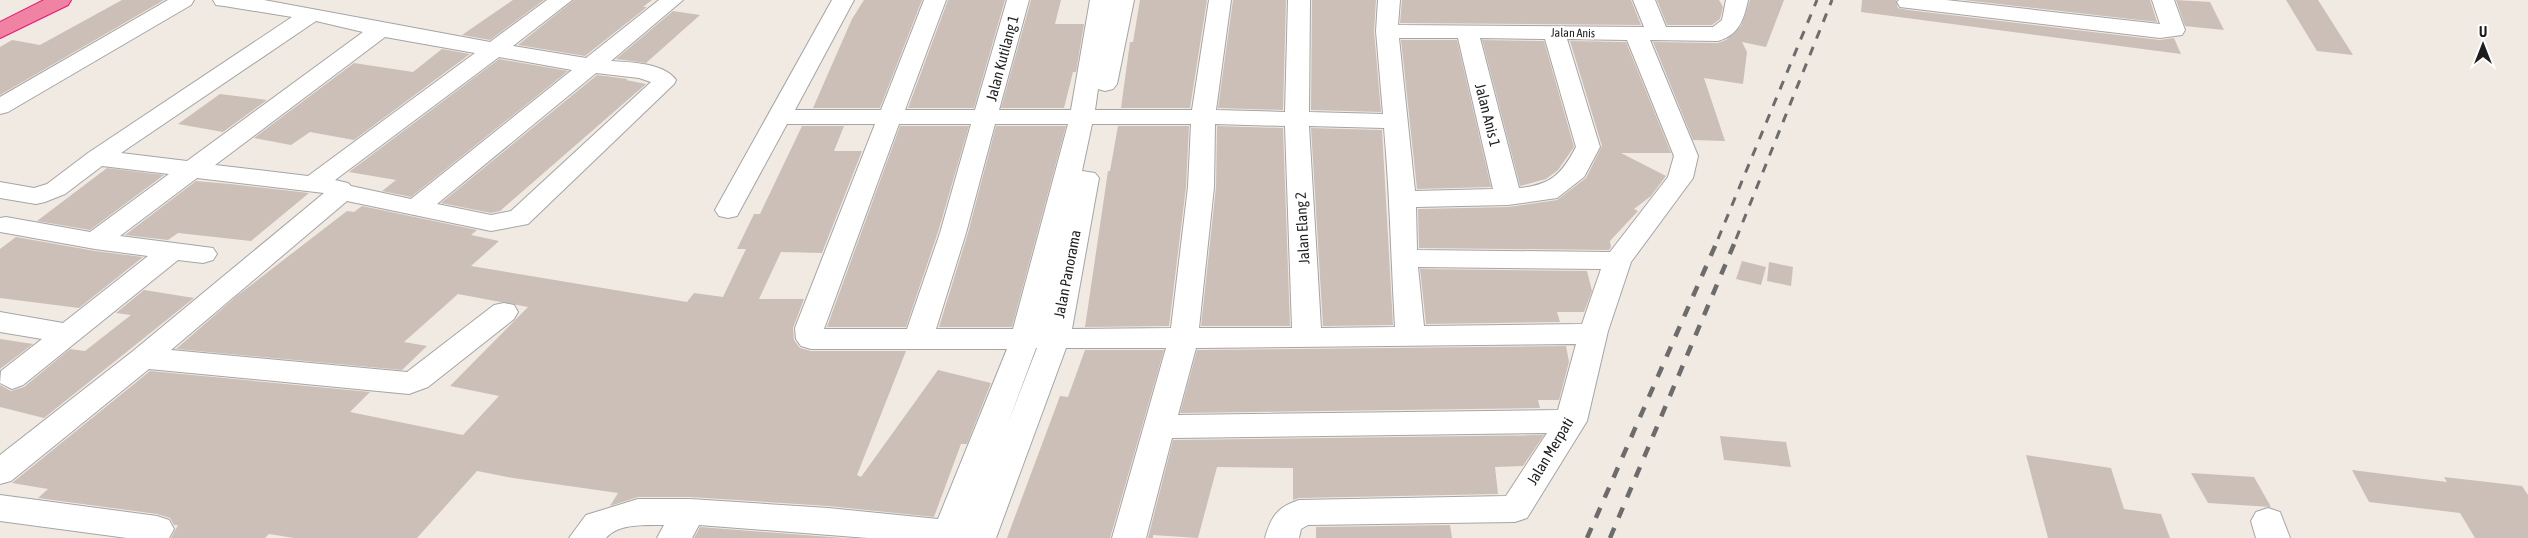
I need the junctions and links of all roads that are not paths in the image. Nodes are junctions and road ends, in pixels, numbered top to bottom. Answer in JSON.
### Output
{"nodes":[{"id":1,"x":60,"y":0,"type":"edge"},
{"id":2,"x":183,"y":0,"type":"edge"},
{"id":3,"x":224,"y":0,"type":"edge"},
{"id":4,"x":561,"y":0,"type":"edge"},
{"id":5,"x":672,"y":0,"type":"edge"},
{"id":6,"x":843,"y":0,"type":"edge"},
{"id":7,"x":936,"y":0,"type":"edge"},
{"id":8,"x":1018,"y":0,"type":"edge"},
{"id":9,"x":1101,"y":0,"type":"edge"},
{"id":10,"x":1123,"y":0,"type":"edge"},
{"id":11,"x":1220,"y":0,"type":"edge"},
{"id":12,"x":1299,"y":0,"type":"edge"},
{"id":13,"x":1389,"y":0,"type":"edge"},
{"id":14,"x":1644,"y":0,"type":"edge"},
{"id":15,"x":1737,"y":0,"type":"edge"},
{"id":16,"x":2163,"y":0,"type":"edge"},
{"id":17,"x":1908,"y":2,"type":"dead end"},
{"id":18,"x":312,"y":14,"type":"junction"},
{"id":19,"x":382,"y":30,"type":"junction"},
{"id":20,"x":0,"y":31,"type":"edge"},
{"id":21,"x":1387,"y":31,"type":"junction"},
{"id":22,"x":1468,"y":33,"type":"junction"},
{"id":23,"x":1554,"y":33,"type":"junction"},
{"id":24,"x":1646,"y":34,"type":"junction"},
{"id":25,"x":493,"y":50,"type":"junction"},
{"id":26,"x":591,"y":66,"type":"junction"},
{"id":27,"x":0,"y":107,"type":"edge"},
{"id":28,"x":986,"y":116,"type":"junction"},
{"id":29,"x":778,"y":117,"type":"junction"},
{"id":30,"x":890,"y":117,"type":"junction"},
{"id":31,"x":1090,"y":117,"type":"junction"},
{"id":32,"x":1204,"y":117,"type":"junction"},
{"id":33,"x":1297,"y":118,"type":"junction"},
{"id":34,"x":1394,"y":121,"type":"junction"},
{"id":35,"x":97,"y":158,"type":"junction"},
{"id":36,"x":191,"y":168,"type":"junction"},
{"id":37,"x":314,"y":184,"type":"junction"},
{"id":38,"x":0,"y":190,"type":"edge"},
{"id":39,"x":342,"y":192,"type":"junction"},
{"id":40,"x":36,"y":196,"type":"junction"},
{"id":41,"x":1508,"y":197,"type":"junction"},
{"id":42,"x":1403,"y":199,"type":"junction"},
{"id":43,"x":418,"y":207,"type":"junction"},
{"id":44,"x":728,"y":210,"type":"dead end"},
{"id":45,"x":3,"y":227,"type":"edge"},
{"id":46,"x":95,"y":241,"type":"junction"},
{"id":47,"x":170,"y":252,"type":"junction"},
{"id":48,"x":203,"y":254,"type":"dead end"},
{"id":49,"x":1404,"y":258,"type":"junction"},
{"id":50,"x":1618,"y":261,"type":"junction"},
{"id":51,"x":504,"y":312,"type":"dead end"},
{"id":52,"x":0,"y":322,"type":"edge"},
{"id":53,"x":1594,"y":331,"type":"junction"},
{"id":54,"x":66,"y":333,"type":"junction"},
{"id":55,"x":1410,"y":336,"type":"junction"},
{"id":56,"x":1184,"y":337,"type":"junction"},
{"id":57,"x":1307,"y":338,"type":"junction"},
{"id":58,"x":918,"y":339,"type":"junction"},
{"id":59,"x":1025,"y":339,"type":"junction"},
{"id":60,"x":1054,"y":340,"type":"junction"},
{"id":61,"x":143,"y":358,"type":"junction"},
{"id":62,"x":12,"y":378,"type":"dead end"},
{"id":63,"x":1571,"y":421,"type":"junction"},
{"id":64,"x":1159,"y":427,"type":"junction"},
{"id":65,"x":0,"y":472,"type":"edge"},
{"id":66,"x":0,"y":508,"type":"edge"},
{"id":67,"x":682,"y":525,"type":"edge"},
{"id":68,"x":157,"y":528,"type":"dead end"},
{"id":69,"x":824,"y":529,"type":"edge"},
{"id":70,"x":958,"y":536,"type":"edge"},
{"id":71,"x":586,"y":538,"type":"edge"},
{"id":72,"x":1129,"y":538,"type":"edge"},
{"id":73,"x":1282,"y":538,"type":"edge"}],
"edges":[{"from":1,"to":20,"type":"highway"},
{"from":2,"to":27,"type":"street"},
{"from":3,"to":18,"type":"street"},
{"from":4,"to":25,"type":"street"},
{"from":5,"to":26,"type":"street"},
{"from":6,"to":29,"type":"street"},
{"from":7,"to":30,"type":"street"},
{"from":8,"to":28,"type":"street","name":"Jalan Kutilang 1"},
{"from":9,"to":31,"type":"street"},
{"from":10,"to":31,"type":"street","name":"Jalan Panorama"},
{"from":11,"to":32,"type":"street"},
{"from":12,"to":33,"type":"street","name":"Jalan Elang 2"},
{"from":13,"to":21,"type":"street"},
{"from":14,"to":24,"type":"street","name":"Jalan Merpati"},
{"from":15,"to":24,"type":"street","name":"Jalan Anis"},
{"from":16,"to":17,"type":"street"},
{"from":18,"to":19,"type":"street"},
{"from":18,"to":35,"type":"street"},
{"from":19,"to":25,"type":"street"},
{"from":19,"to":36,"type":"street"},
{"from":21,"to":22,"type":"street","name":"Jalan Anis"},
{"from":21,"to":34,"type":"street"},
{"from":22,"to":23,"type":"street","name":"Jalan Anis"},
{"from":22,"to":41,"type":"street","name":"Jalan Anis 1"},
{"from":23,"to":24,"type":"street","name":"Jalan Anis"},
{"from":23,"to":41,"type":"street"},
{"from":24,"to":50,"type":"street","name":"Jalan Merpati"},
{"from":25,"to":26,"type":"street"},
{"from":25,"to":37,"type":"street"},
{"from":26,"to":43,"type":"street"},
{"from":26,"to":43,"type":"street"},
{"from":28,"to":30,"type":"street"},
{"from":28,"to":31,"type":"street"},
{"from":28,"to":58,"type":"street","name":"Jalan Kutilang 1"},
{"from":29,"to":30,"type":"street"},
{"from":29,"to":44,"type":"street"},
{"from":30,"to":58,"type":"street"},
{"from":31,"to":32,"type":"street"},
{"from":31,"to":59,"type":"street"},
{"from":31,"to":60,"type":"street","name":"Jalan Panorama"},
{"from":32,"to":33,"type":"street"},
{"from":32,"to":56,"type":"street"},
{"from":33,"to":34,"type":"street"},
{"from":33,"to":57,"type":"street","name":"Jalan Elang 2"},
{"from":34,"to":42,"type":"street"},
{"from":35,"to":36,"type":"street"},
{"from":35,"to":40,"type":"street"},
{"from":36,"to":37,"type":"street"},
{"from":36,"to":46,"type":"street"},
{"from":37,"to":39,"type":"street"},
{"from":38,"to":40,"type":"street"},
{"from":39,"to":43,"type":"street"},
{"from":39,"to":61,"type":"street"},
{"from":40,"to":45,"type":"street"},
{"from":41,"to":42,"type":"street"},
{"from":42,"to":49,"type":"street"},
{"from":45,"to":46,"type":"street"},
{"from":46,"to":47,"type":"street"},
{"from":47,"to":48,"type":"street"},
{"from":47,"to":54,"type":"street"},
{"from":49,"to":50,"type":"street"},
{"from":49,"to":55,"type":"street"},
{"from":50,"to":53,"type":"street","name":"Jalan Merpati"},
{"from":51,"to":61,"type":"street"},
{"from":52,"to":54,"type":"street"},
{"from":53,"to":55,"type":"street"},
{"from":53,"to":63,"type":"street","name":"Jalan Merpati"},
{"from":54,"to":62,"type":"street"},
{"from":55,"to":57,"type":"street"},
{"from":56,"to":57,"type":"street"},
{"from":56,"to":60,"type":"street"},
{"from":56,"to":64,"type":"street"},
{"from":58,"to":59,"type":"street"},
{"from":59,"to":60,"type":"street"},
{"from":59,"to":70,"type":"street"},
{"from":60,"to":70,"type":"street","name":"Jalan Panorama"},
{"from":61,"to":65,"type":"street"},
{"from":63,"to":64,"type":"street"},
{"from":63,"to":73,"type":"street","name":"Jalan Merpati"},
{"from":64,"to":72,"type":"street"},
{"from":66,"to":68,"type":"street"},
{"from":67,"to":69,"type":"street"},
{"from":67,"to":71,"type":"street"},
{"from":69,"to":70,"type":"street"}]}
